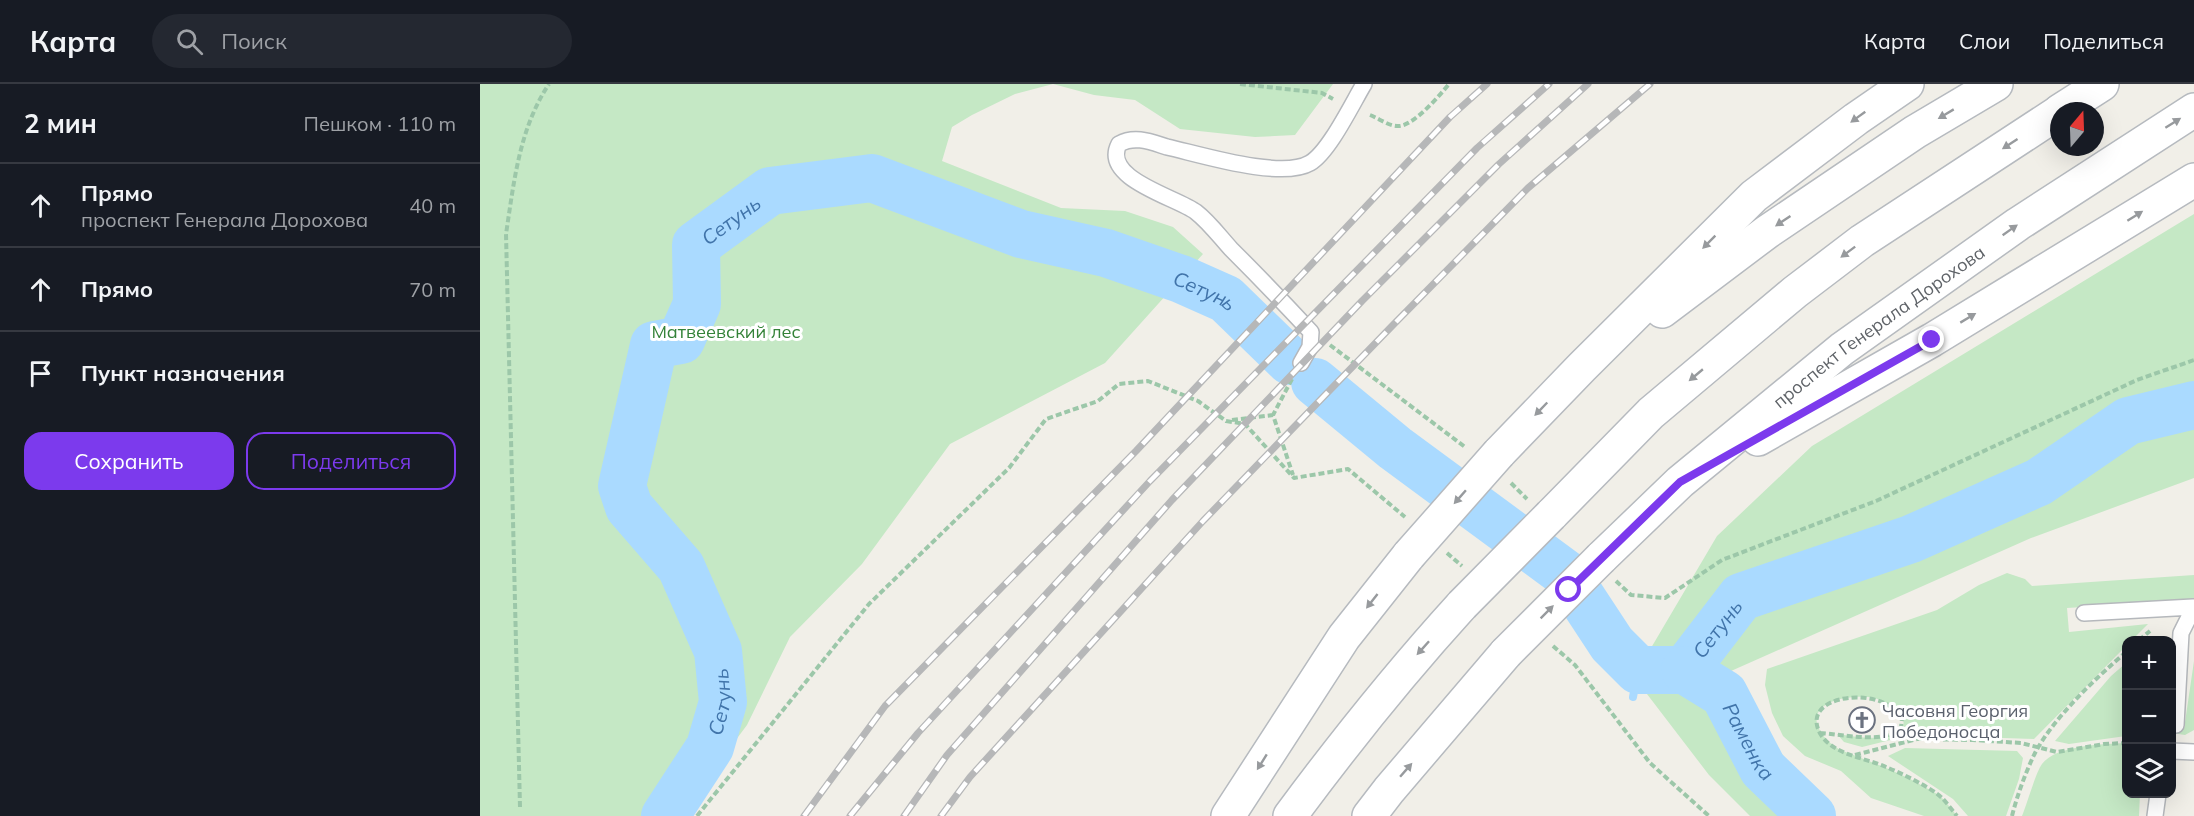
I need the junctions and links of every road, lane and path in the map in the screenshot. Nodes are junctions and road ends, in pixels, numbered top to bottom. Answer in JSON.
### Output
{"nodes":[{"id":1,"x":549,"y":84,"type":"edge"},
{"id":2,"x":1364,"y":84,"type":"edge"},
{"id":3,"x":1906,"y":84,"type":"edge"},
{"id":4,"x":1996,"y":84,"type":"edge"},
{"id":5,"x":2102,"y":84,"type":"edge"},
{"id":6,"x":2074,"y":102,"type":"edge"},
{"id":7,"x":2194,"y":110,"type":"edge"},
{"id":8,"x":2050,"y":118,"type":"edge"},
{"id":9,"x":2194,"y":180,"type":"edge"},
{"id":10,"x":1311,"y":339,"type":"junction"},
{"id":11,"x":2194,"y":360,"type":"edge"},
{"id":12,"x":1301,"y":363,"type":"joint"},
{"id":13,"x":1582,"y":367,"type":"junction"},
{"id":14,"x":1098,"y":401,"type":"dead end"},
{"id":15,"x":1273,"y":416,"type":"junction"},
{"id":16,"x":1226,"y":421,"type":"dead end"},
{"id":17,"x":1466,"y":448,"type":"dead end"},
{"id":18,"x":1294,"y":478,"type":"dead end"},
{"id":19,"x":1680,"y":482,"type":"junction"},
{"id":20,"x":1511,"y":483,"type":"dead end"},
{"id":21,"x":1543,"y":510,"type":"junction"},
{"id":22,"x":1665,"y":598,"type":"dead end"},
{"id":23,"x":2193,"y":607,"type":"edge"},
{"id":24,"x":2084,"y":614,"type":"dead end"},
{"id":25,"x":2122,"y":656,"type":"edge"},
{"id":26,"x":2176,"y":725,"type":"dead end"},
{"id":27,"x":1820,"y":733,"type":"junction"},
{"id":28,"x":2122,"y":743,"type":"edge"},
{"id":29,"x":2040,"y":747,"type":"junction"},
{"id":30,"x":2176,"y":752,"type":"edge"},
{"id":31,"x":2194,"y":752,"type":"edge"},
{"id":32,"x":1854,"y":755,"type":"junction"},
{"id":33,"x":2157,"y":798,"type":"edge"},
{"id":34,"x":520,"y":807,"type":"dead end"},
{"id":35,"x":697,"y":816,"type":"edge"},
{"id":36,"x":1228,"y":816,"type":"edge"},
{"id":37,"x":1290,"y":816,"type":"edge"},
{"id":38,"x":1369,"y":816,"type":"edge"},
{"id":39,"x":1957,"y":816,"type":"edge"},
{"id":40,"x":2012,"y":816,"type":"edge"},
{"id":41,"x":2155,"y":816,"type":"edge"}],
"edges":[{"from":1,"to":34,"type":"path"},
{"from":2,"to":10,"type":"lane"},
{"from":3,"to":13,"type":"main road","one_way":true},
{"from":4,"to":13,"type":"main road","one_way":true},
{"from":5,"to":6,"type":"main road"},
{"from":19,"to":7,"type":"main road","name":"проспект Генерала Дорохова","one_way":true},
{"from":8,"to":21,"type":"main road","one_way":true},
{"from":19,"to":9,"type":"main road","one_way":true},
{"from":10,"to":12,"type":"lane"},
{"from":10,"to":17,"type":"path"},
{"from":11,"to":22,"type":"path"},
{"from":12,"to":15,"type":"path"},
{"from":13,"to":36,"type":"main road","one_way":true,"bridge":true},
{"from":14,"to":35,"type":"path"},
{"from":15,"to":16,"type":"path"},
{"from":15,"to":18,"type":"path"},
{"from":38,"to":19,"type":"main road","name":"проспект Генерала Дорохова","one_way":true,"bridge":true},
{"from":20,"to":21,"type":"path"},
{"from":21,"to":37,"type":"main road","one_way":true,"bridge":true},
{"from":23,"to":24,"type":"lane"},
{"from":23,"to":26,"type":"lane"},
{"from":25,"to":29,"type":"path"},
{"from":27,"to":27,"type":"path"},
{"from":27,"to":32,"type":"path"},
{"from":28,"to":29,"type":"path"},
{"from":29,"to":32,"type":"path"},
{"from":29,"to":40,"type":"path"},
{"from":30,"to":31,"type":"lane"},
{"from":32,"to":39,"type":"path"},
{"from":33,"to":41,"type":"lane"}]}
